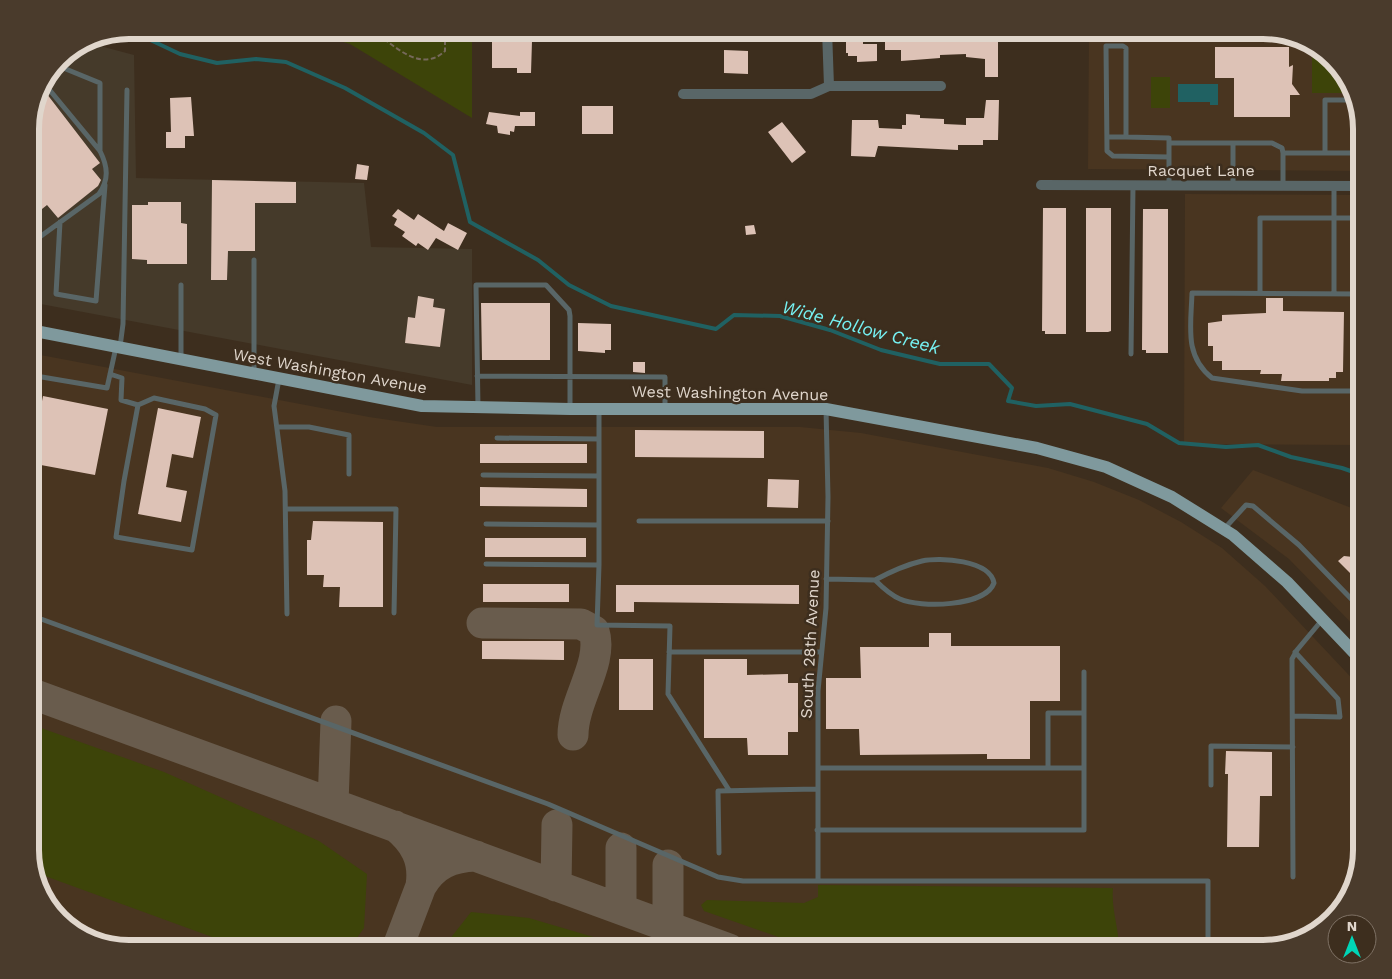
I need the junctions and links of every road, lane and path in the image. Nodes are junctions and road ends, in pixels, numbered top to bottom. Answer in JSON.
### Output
{"nodes":[{"id":1,"x":385,"y":39,"type":"edge"},
{"id":2,"x":446,"y":39,"type":"edge"},
{"id":3,"x":827,"y":39,"type":"edge"},
{"id":4,"x":62,"y":68,"type":"edge"},
{"id":5,"x":829,"y":86,"type":"junction"},
{"id":6,"x":941,"y":86,"type":"dead end"},
{"id":7,"x":48,"y":88,"type":"edge"},
{"id":8,"x":127,"y":90,"type":"dead end"},
{"id":9,"x":683,"y":94,"type":"dead end"},
{"id":10,"x":1348,"y":100,"type":"edge"},
{"id":11,"x":1107,"y":137,"type":"junction"},
{"id":12,"x":1126,"y":137,"type":"junction"},
{"id":13,"x":1169,"y":143,"type":"junction"},
{"id":14,"x":1233,"y":143,"type":"junction"},
{"id":15,"x":100,"y":151,"type":"junction"},
{"id":16,"x":1283,"y":153,"type":"junction"},
{"id":17,"x":1325,"y":153,"type":"junction"},
{"id":18,"x":1353,"y":153,"type":"edge"},
{"id":19,"x":1169,"y":157,"type":"junction"},
{"id":20,"x":105,"y":185,"type":"junction"},
{"id":21,"x":1041,"y":185,"type":"dead end"},
{"id":22,"x":1134,"y":185,"type":"junction"},
{"id":23,"x":1169,"y":185,"type":"junction"},
{"id":24,"x":1233,"y":186,"type":"junction"},
{"id":25,"x":1283,"y":186,"type":"junction"},
{"id":26,"x":1334,"y":186,"type":"junction"},
{"id":27,"x":1353,"y":186,"type":"edge"},
{"id":28,"x":1334,"y":218,"type":"junction"},
{"id":29,"x":1353,"y":218,"type":"edge"},
{"id":30,"x":60,"y":222,"type":"junction"},
{"id":31,"x":39,"y":237,"type":"edge"},
{"id":32,"x":254,"y":260,"type":"dead end"},
{"id":33,"x":180,"y":285,"type":"dead end"},
{"id":34,"x":1260,"y":293,"type":"junction"},
{"id":35,"x":1334,"y":294,"type":"junction"},
{"id":36,"x":1353,"y":294,"type":"edge"},
{"id":37,"x":39,"y":331,"type":"edge"},
{"id":38,"x":118,"y":347,"type":"junction"},
{"id":39,"x":1131,"y":354,"type":"dead end"},
{"id":40,"x":181,"y":359,"type":"junction"},
{"id":41,"x":110,"y":374,"type":"junction"},
{"id":42,"x":254,"y":374,"type":"junction"},
{"id":43,"x":477,"y":376,"type":"junction"},
{"id":44,"x":39,"y":377,"type":"edge"},
{"id":45,"x":570,"y":377,"type":"junction"},
{"id":46,"x":279,"y":379,"type":"junction"},
{"id":47,"x":1353,"y":391,"type":"edge"},
{"id":48,"x":138,"y":405,"type":"junction"},
{"id":49,"x":478,"y":407,"type":"junction"},
{"id":50,"x":599,"y":408,"type":"junction"},
{"id":51,"x":665,"y":408,"type":"junction"},
{"id":52,"x":570,"y":409,"type":"junction"},
{"id":53,"x":826,"y":409,"type":"junction"},
{"id":54,"x":277,"y":427,"type":"junction"},
{"id":55,"x":497,"y":438,"type":"dead end"},
{"id":56,"x":599,"y":439,"type":"junction"},
{"id":57,"x":348,"y":474,"type":"dead end"},
{"id":58,"x":483,"y":475,"type":"dead end"},
{"id":59,"x":599,"y":476,"type":"junction"},
{"id":60,"x":286,"y":509,"type":"junction"},
{"id":61,"x":639,"y":521,"type":"dead end"},
{"id":62,"x":828,"y":521,"type":"junction"},
{"id":63,"x":486,"y":524,"type":"dead end"},
{"id":64,"x":599,"y":525,"type":"junction"},
{"id":65,"x":1224,"y":529,"type":"junction"},
{"id":66,"x":486,"y":564,"type":"dead end"},
{"id":67,"x":599,"y":565,"type":"junction"},
{"id":68,"x":826,"y":579,"type":"junction"},
{"id":69,"x":875,"y":580,"type":"junction"},
{"id":70,"x":1353,"y":601,"type":"edge"},
{"id":71,"x":394,"y":613,"type":"dead end"},
{"id":72,"x":287,"y":614,"type":"dead end"},
{"id":73,"x":39,"y":618,"type":"edge"},
{"id":74,"x":1323,"y":619,"type":"junction"},
{"id":75,"x":1353,"y":647,"type":"edge"},
{"id":76,"x":669,"y":652,"type":"junction"},
{"id":77,"x":821,"y":652,"type":"junction"},
{"id":78,"x":1295,"y":652,"type":"junction"},
{"id":79,"x":1084,"y":672,"type":"dead end"},
{"id":80,"x":1084,"y":713,"type":"junction"},
{"id":81,"x":1293,"y":716,"type":"junction"},
{"id":82,"x":1293,"y":747,"type":"junction"},
{"id":83,"x":818,"y":768,"type":"junction"},
{"id":84,"x":1048,"y":768,"type":"junction"},
{"id":85,"x":1084,"y":768,"type":"junction"},
{"id":86,"x":1211,"y":785,"type":"dead end"},
{"id":87,"x":818,"y":789,"type":"junction"},
{"id":88,"x":729,"y":790,"type":"junction"},
{"id":89,"x":817,"y":830,"type":"junction"},
{"id":90,"x":719,"y":853,"type":"dead end"},
{"id":91,"x":1294,"y":878,"type":"dead end"},
{"id":92,"x":818,"y":881,"type":"junction"},
{"id":93,"x":1208,"y":940,"type":"edge"}],
"edges":[{"from":1,"to":2,"type":"path"},
{"from":3,"to":5,"type":"street"},
{"from":4,"to":15,"type":"lane"},
{"from":5,"to":6,"type":"street"},
{"from":5,"to":9,"type":"street"},
{"from":7,"to":15,"type":"lane"},
{"from":8,"to":38,"type":"lane"},
{"from":10,"to":17,"type":"lane"},
{"from":11,"to":12,"type":"lane"},
{"from":11,"to":12,"type":"lane"},
{"from":11,"to":19,"type":"lane"},
{"from":12,"to":13,"type":"lane"},
{"from":13,"to":14,"type":"lane"},
{"from":13,"to":19,"type":"lane"},
{"from":14,"to":16,"type":"lane"},
{"from":14,"to":24,"type":"lane"},
{"from":15,"to":20,"type":"lane"},
{"from":16,"to":17,"type":"lane"},
{"from":16,"to":25,"type":"lane"},
{"from":17,"to":18,"type":"lane"},
{"from":19,"to":23,"type":"lane"},
{"from":20,"to":30,"type":"lane"},
{"from":20,"to":30,"type":"lane"},
{"from":21,"to":22,"type":"street","name":"Racquet Lane"},
{"from":22,"to":23,"type":"street","name":"Racquet Lane"},
{"from":22,"to":39,"type":"lane"},
{"from":23,"to":24,"type":"street","name":"Racquet Lane"},
{"from":24,"to":25,"type":"street","name":"Racquet Lane"},
{"from":25,"to":26,"type":"street","name":"Racquet Lane"},
{"from":26,"to":27,"type":"street","name":"Racquet Lane"},
{"from":26,"to":28,"type":"lane"},
{"from":28,"to":29,"type":"lane"},
{"from":28,"to":34,"type":"lane"},
{"from":28,"to":35,"type":"lane"},
{"from":30,"to":31,"type":"lane"},
{"from":32,"to":42,"type":"lane"},
{"from":33,"to":40,"type":"lane"},
{"from":34,"to":35,"type":"lane"},
{"from":34,"to":47,"type":"lane"},
{"from":35,"to":36,"type":"lane"},
{"from":37,"to":38,"type":"main road","name":"West Washington Avenue"},
{"from":38,"to":40,"type":"main road","name":"West Washington Avenue"},
{"from":38,"to":41,"type":"lane"},
{"from":40,"to":42,"type":"main road","name":"West Washington Avenue"},
{"from":41,"to":44,"type":"lane"},
{"from":41,"to":48,"type":"lane"},
{"from":42,"to":46,"type":"main road","name":"West Washington Avenue"},
{"from":43,"to":45,"type":"lane"},
{"from":43,"to":45,"type":"lane"},
{"from":43,"to":49,"type":"lane"},
{"from":45,"to":51,"type":"lane"},
{"from":45,"to":52,"type":"lane"},
{"from":46,"to":49,"type":"main road","name":"West Washington Avenue"},
{"from":46,"to":54,"type":"lane"},
{"from":48,"to":48,"type":"lane"},
{"from":49,"to":52,"type":"main road","name":"West Washington Avenue"},
{"from":50,"to":51,"type":"main road","name":"West Washington Avenue"},
{"from":50,"to":52,"type":"main road","name":"West Washington Avenue"},
{"from":50,"to":56,"type":"lane"},
{"from":51,"to":53,"type":"main road","name":"West Washington Avenue"},
{"from":53,"to":62,"type":"lane","name":"South 28th Avenue"},
{"from":53,"to":65,"type":"main road","name":"West Washington Avenue"},
{"from":54,"to":57,"type":"lane"},
{"from":54,"to":60,"type":"lane"},
{"from":55,"to":56,"type":"lane"},
{"from":56,"to":59,"type":"lane"},
{"from":58,"to":59,"type":"lane"},
{"from":59,"to":64,"type":"lane"},
{"from":60,"to":71,"type":"lane"},
{"from":60,"to":72,"type":"lane"},
{"from":61,"to":62,"type":"lane"},
{"from":62,"to":68,"type":"lane","name":"South 28th Avenue"},
{"from":63,"to":64,"type":"lane"},
{"from":64,"to":67,"type":"lane"},
{"from":65,"to":70,"type":"lane"},
{"from":65,"to":74,"type":"main road","name":"West Washington Avenue"},
{"from":66,"to":67,"type":"lane"},
{"from":67,"to":76,"type":"lane"},
{"from":68,"to":69,"type":"lane"},
{"from":68,"to":77,"type":"lane","name":"South 28th Avenue"},
{"from":69,"to":69,"type":"lane"},
{"from":73,"to":92,"type":"lane"},
{"from":74,"to":75,"type":"main road","name":"West Washington Avenue"},
{"from":74,"to":78,"type":"lane"},
{"from":76,"to":77,"type":"lane"},
{"from":76,"to":88,"type":"lane"},
{"from":77,"to":83,"type":"lane","name":"South 28th Avenue"},
{"from":78,"to":81,"type":"lane"},
{"from":78,"to":81,"type":"lane"},
{"from":79,"to":80,"type":"lane"},
{"from":80,"to":84,"type":"lane"},
{"from":80,"to":85,"type":"lane"},
{"from":81,"to":82,"type":"lane"},
{"from":82,"to":86,"type":"lane"},
{"from":82,"to":91,"type":"lane"},
{"from":83,"to":84,"type":"lane"},
{"from":83,"to":87,"type":"lane","name":"South 28th Avenue"},
{"from":84,"to":85,"type":"lane"},
{"from":85,"to":89,"type":"lane"},
{"from":87,"to":88,"type":"lane"},
{"from":87,"to":89,"type":"lane","name":"South 28th Avenue"},
{"from":88,"to":90,"type":"lane"},
{"from":89,"to":92,"type":"lane","name":"South 28th Avenue"},
{"from":92,"to":93,"type":"lane"}]}
